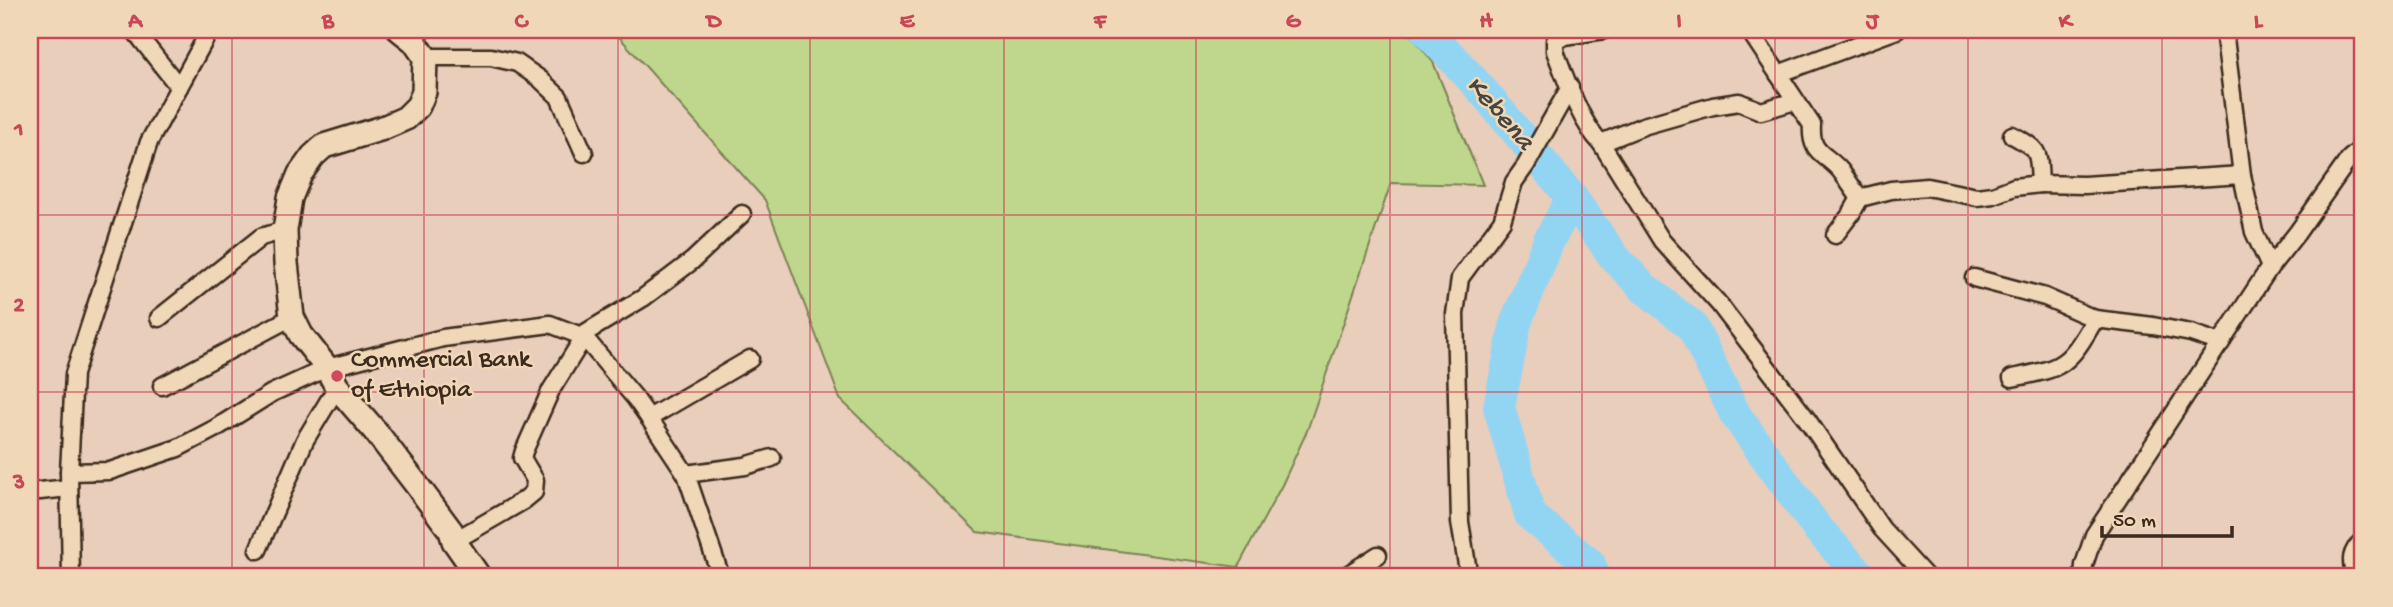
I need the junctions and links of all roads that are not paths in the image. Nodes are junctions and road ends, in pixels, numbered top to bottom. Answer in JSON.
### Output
{"nodes":[{"id":1,"x":134,"y":30,"type":"edge"},
{"id":2,"x":210,"y":30,"type":"edge"},
{"id":3,"x":400,"y":30,"type":"edge"},
{"id":4,"x":1604,"y":30,"type":"edge"},
{"id":5,"x":1749,"y":30,"type":"edge"},
{"id":6,"x":1897,"y":30,"type":"edge"},
{"id":7,"x":2224,"y":30,"type":"edge"},
{"id":8,"x":425,"y":57,"type":"junction"},
{"id":9,"x":1778,"y":74,"type":"junction"},
{"id":10,"x":179,"y":86,"type":"junction"},
{"id":11,"x":1570,"y":87,"type":"junction"},
{"id":12,"x":1795,"y":101,"type":"junction"},
{"id":13,"x":2012,"y":135,"type":"dead end"},
{"id":14,"x":1601,"y":143,"type":"junction"},
{"id":15,"x":2363,"y":147,"type":"edge"},
{"id":16,"x":584,"y":153,"type":"dead end"},
{"id":17,"x":2242,"y":175,"type":"junction"},
{"id":18,"x":2040,"y":184,"type":"junction"},
{"id":19,"x":1860,"y":198,"type":"junction"},
{"id":20,"x":741,"y":214,"type":"dead end"},
{"id":21,"x":285,"y":230,"type":"junction"},
{"id":22,"x":1835,"y":235,"type":"dead end"},
{"id":23,"x":2270,"y":267,"type":"junction"},
{"id":24,"x":1975,"y":278,"type":"dead end"},
{"id":25,"x":292,"y":317,"type":"junction"},
{"id":26,"x":159,"y":318,"type":"dead end"},
{"id":27,"x":2095,"y":319,"type":"junction"},
{"id":28,"x":582,"y":337,"type":"junction"},
{"id":29,"x":2221,"y":343,"type":"junction"},
{"id":30,"x":750,"y":359,"type":"dead end"},
{"id":31,"x":332,"y":377,"type":"junction"},
{"id":32,"x":2012,"y":379,"type":"dead end"},
{"id":33,"x":162,"y":386,"type":"dead end"},
{"id":34,"x":649,"y":418,"type":"junction"},
{"id":35,"x":772,"y":458,"type":"dead end"},
{"id":36,"x":686,"y":474,"type":"junction"},
{"id":37,"x":69,"y":480,"type":"junction"},
{"id":38,"x":30,"y":492,"type":"edge"},
{"id":39,"x":2363,"y":540,"type":"edge"},
{"id":40,"x":454,"y":541,"type":"junction"},
{"id":41,"x":258,"y":550,"type":"dead end"},
{"id":42,"x":1378,"y":555,"type":"dead end"},
{"id":43,"x":71,"y":577,"type":"edge"},
{"id":44,"x":479,"y":577,"type":"edge"},
{"id":45,"x":721,"y":577,"type":"edge"},
{"id":46,"x":1345,"y":577,"type":"edge"},
{"id":47,"x":1469,"y":577,"type":"edge"},
{"id":48,"x":1926,"y":577,"type":"edge"},
{"id":49,"x":2083,"y":577,"type":"edge"},
{"id":50,"x":2355,"y":577,"type":"edge"}],
"edges":[{"from":1,"to":10,"type":"street"},
{"from":2,"to":10,"type":"street"},
{"from":3,"to":8,"type":"main road"},
{"from":4,"to":11,"type":"street"},
{"from":5,"to":9,"type":"street"},
{"from":6,"to":9,"type":"street"},
{"from":7,"to":17,"type":"street"},
{"from":8,"to":16,"type":"street"},
{"from":8,"to":21,"type":"main road"},
{"from":9,"to":12,"type":"street"},
{"from":10,"to":37,"type":"street"},
{"from":11,"to":14,"type":"street"},
{"from":11,"to":47,"type":"street"},
{"from":12,"to":14,"type":"street"},
{"from":12,"to":19,"type":"street"},
{"from":13,"to":18,"type":"street"},
{"from":14,"to":48,"type":"street"},
{"from":15,"to":23,"type":"street"},
{"from":17,"to":18,"type":"street"},
{"from":17,"to":23,"type":"street"},
{"from":18,"to":19,"type":"street"},
{"from":19,"to":22,"type":"street"},
{"from":20,"to":28,"type":"street"},
{"from":21,"to":25,"type":"main road"},
{"from":21,"to":26,"type":"street"},
{"from":23,"to":29,"type":"street"},
{"from":24,"to":27,"type":"street"},
{"from":25,"to":31,"type":"main road"},
{"from":25,"to":33,"type":"street"},
{"from":27,"to":29,"type":"street"},
{"from":27,"to":32,"type":"street"},
{"from":28,"to":31,"type":"street"},
{"from":28,"to":34,"type":"street"},
{"from":28,"to":40,"type":"street"},
{"from":29,"to":49,"type":"street"},
{"from":30,"to":34,"type":"street"},
{"from":31,"to":37,"type":"street"},
{"from":31,"to":40,"type":"main road"},
{"from":31,"to":41,"type":"street"},
{"from":34,"to":36,"type":"street"},
{"from":35,"to":36,"type":"street"},
{"from":36,"to":45,"type":"street"},
{"from":37,"to":38,"type":"street"},
{"from":37,"to":43,"type":"street"},
{"from":39,"to":50,"type":"street"},
{"from":40,"to":44,"type":"main road"},
{"from":42,"to":46,"type":"street"}]}
